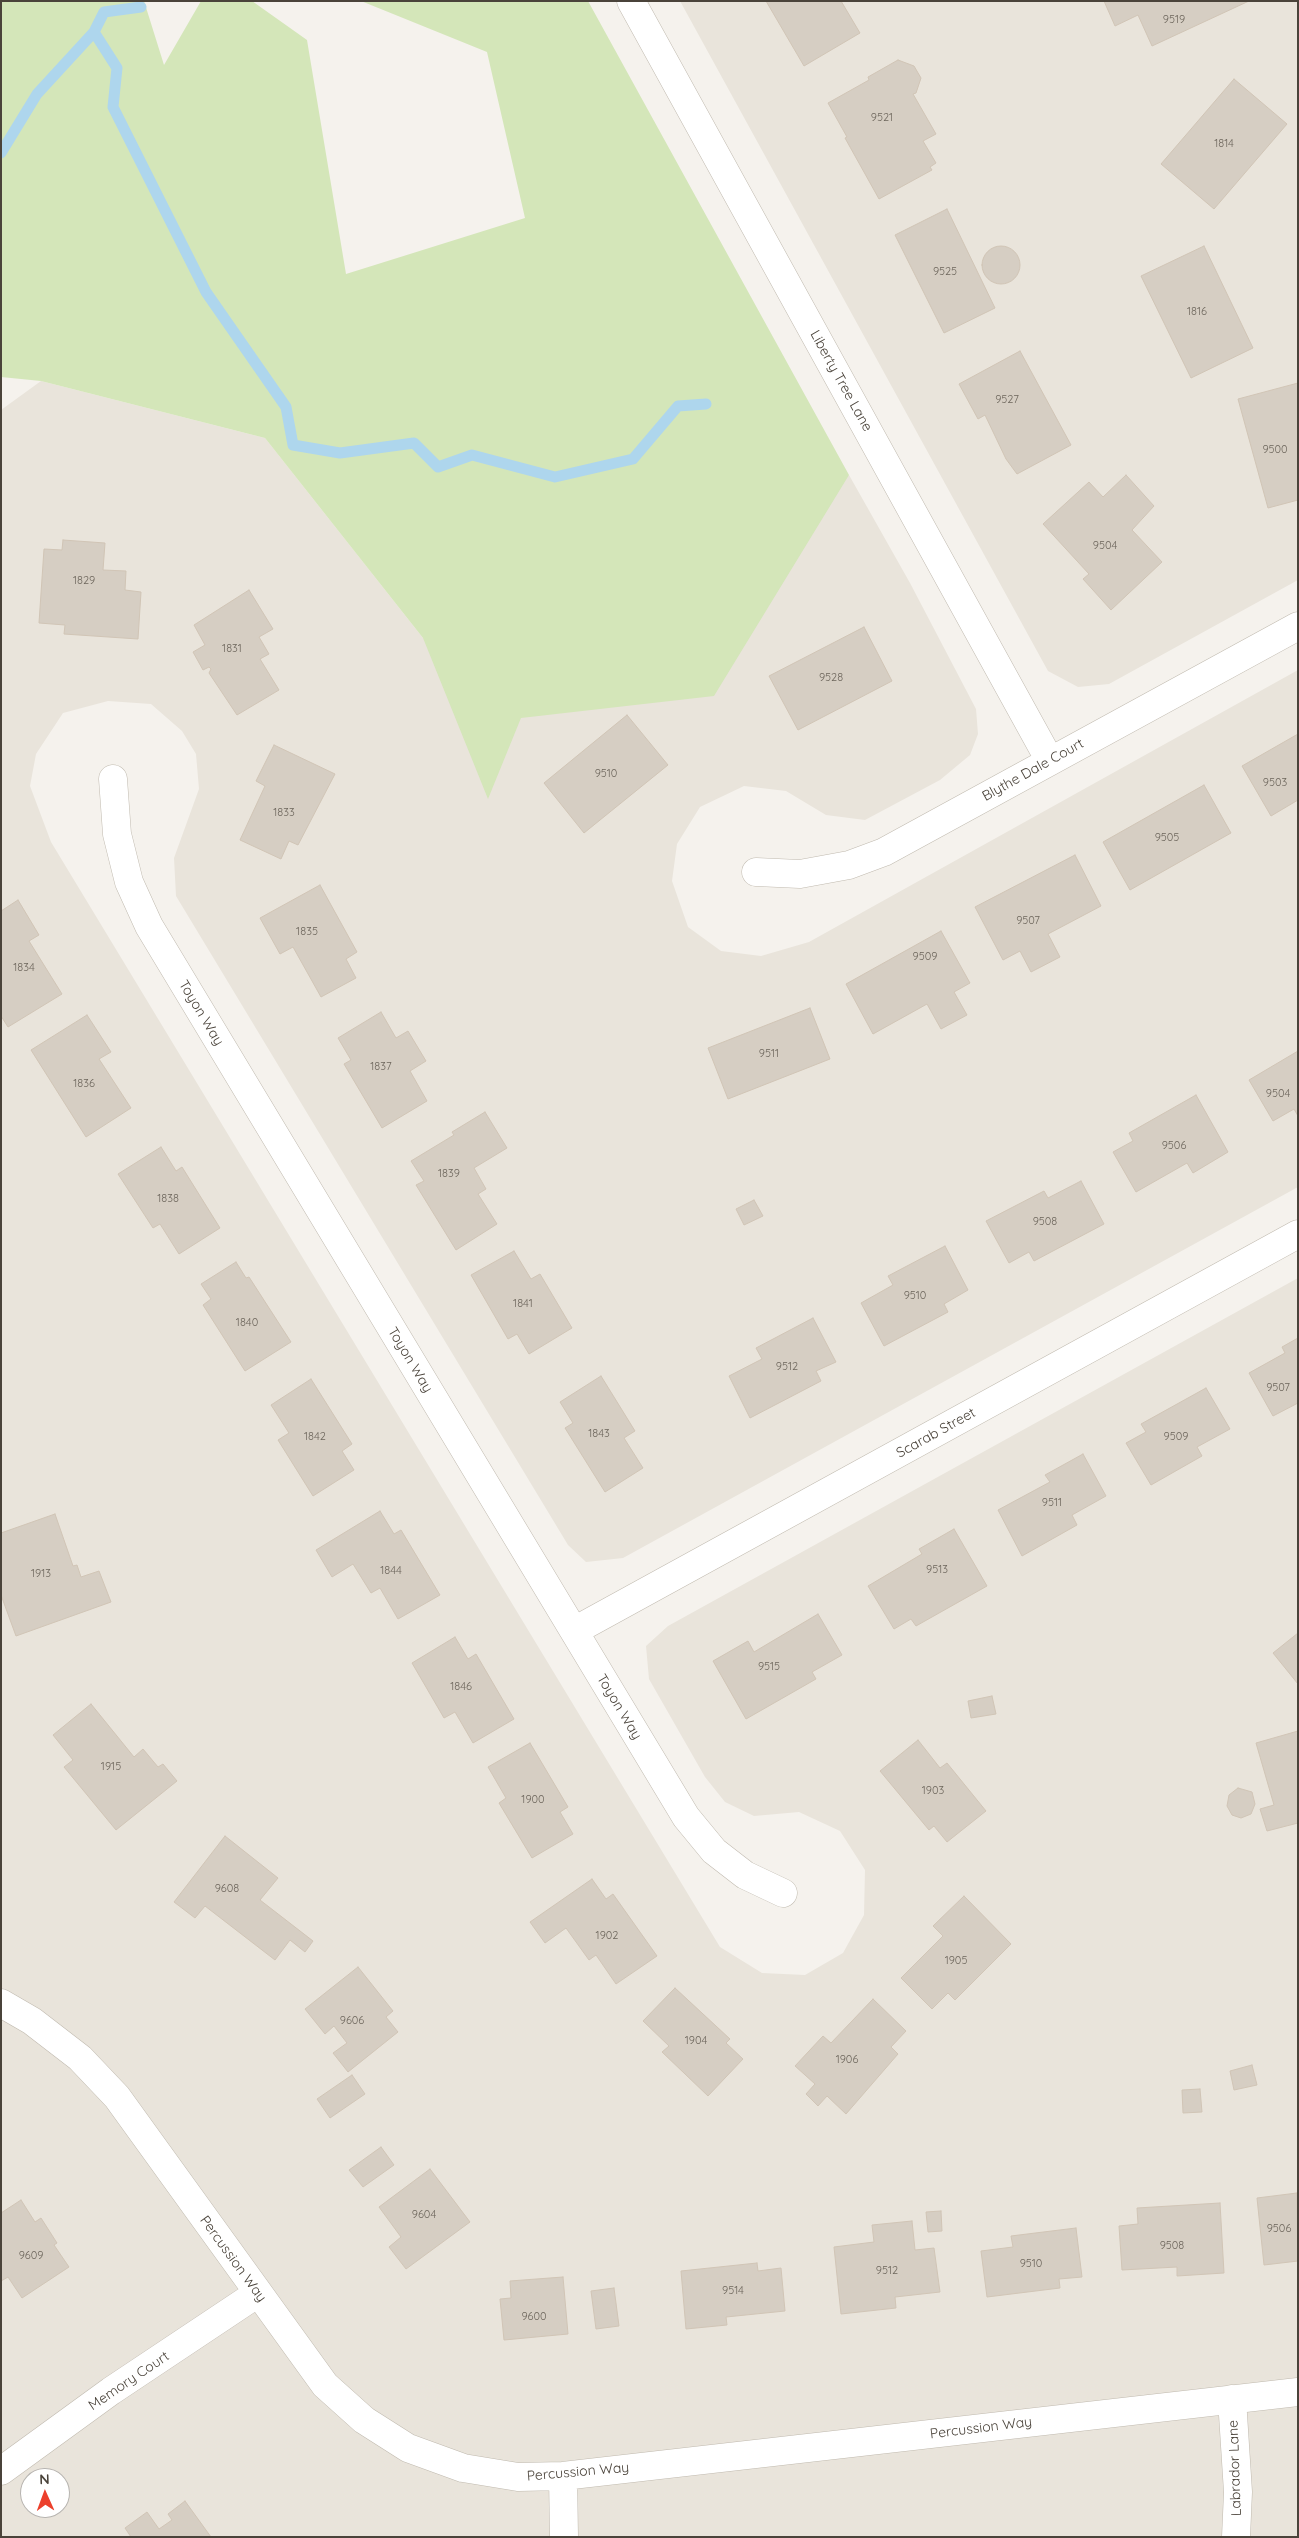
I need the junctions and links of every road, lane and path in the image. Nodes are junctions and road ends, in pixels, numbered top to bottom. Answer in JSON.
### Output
{"nodes":[{"id":1,"x":631,"y":1,"type":"edge"},
{"id":2,"x":1298,"y":626,"type":"edge"},
{"id":3,"x":1050,"y":761,"type":"junction"},
{"id":4,"x":113,"y":779,"type":"dead end"},
{"id":5,"x":756,"y":872,"type":"dead end"},
{"id":6,"x":1298,"y":1234,"type":"edge"},
{"id":7,"x":574,"y":1631,"type":"junction"},
{"id":8,"x":783,"y":1893,"type":"dead end"},
{"id":9,"x":1,"y":2003,"type":"edge"},
{"id":10,"x":258,"y":2293,"type":"junction"},
{"id":11,"x":1298,"y":2392,"type":"edge"},
{"id":12,"x":1232,"y":2399,"type":"junction"},
{"id":13,"x":1,"y":2471,"type":"edge"},
{"id":14,"x":563,"y":2476,"type":"junction"},
{"id":15,"x":564,"y":2537,"type":"edge"},
{"id":16,"x":1236,"y":2537,"type":"edge"}],
"edges":[{"from":1,"to":3,"type":"street","name":"Liberty Tree Lane"},
{"from":2,"to":3,"type":"street","name":"Blythe Dale Court"},
{"from":3,"to":5,"type":"street","name":"Blythe Dale Court"},
{"from":4,"to":7,"type":"street","name":"Toyon Way"},
{"from":6,"to":7,"type":"street","name":"Scarab Street"},
{"from":7,"to":8,"type":"street","name":"Toyon Way"},
{"from":9,"to":10,"type":"street","name":"Percussion Way"},
{"from":10,"to":13,"type":"street","name":"Memory Court"},
{"from":10,"to":14,"type":"street","name":"Percussion Way"},
{"from":11,"to":12,"type":"street","name":"Percussion Way"},
{"from":12,"to":14,"type":"street","name":"Percussion Way"},
{"from":12,"to":16,"type":"street","name":"Labrador Lane"},
{"from":14,"to":15,"type":"street"}]}
